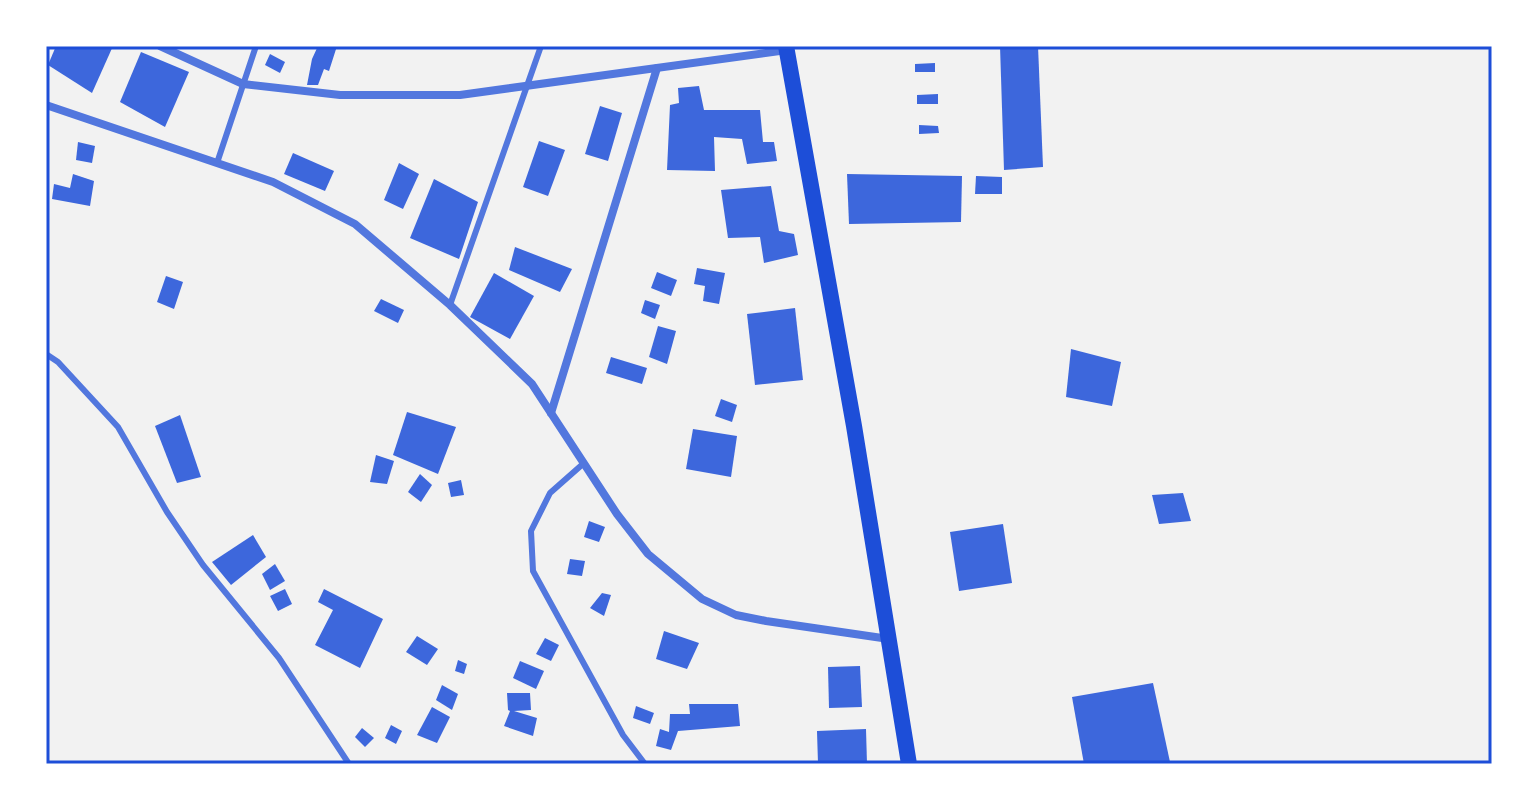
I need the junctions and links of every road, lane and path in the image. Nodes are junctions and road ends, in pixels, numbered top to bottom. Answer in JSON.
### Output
{"nodes":[{"id":1,"x":160,"y":46,"type":"edge"},
{"id":2,"x":256,"y":46,"type":"edge"},
{"id":3,"x":541,"y":46,"type":"edge"},
{"id":4,"x":786,"y":48,"type":"edge"},
{"id":5,"x":657,"y":68,"type":"junction"},
{"id":6,"x":243,"y":84,"type":"junction"},
{"id":7,"x":527,"y":86,"type":"junction"},
{"id":8,"x":46,"y":105,"type":"edge"},
{"id":9,"x":217,"y":163,"type":"junction"},
{"id":10,"x":450,"y":305,"type":"junction"},
{"id":11,"x":46,"y":354,"type":"edge"},
{"id":12,"x":551,"y":413,"type":"junction"},
{"id":13,"x":584,"y":463,"type":"junction"},
{"id":14,"x":889,"y":639,"type":"junction"},
{"id":15,"x":349,"y":764,"type":"edge"},
{"id":16,"x":645,"y":764,"type":"edge"},
{"id":17,"x":909,"y":764,"type":"edge"}],
"edges":[{"from":1,"to":6,"type":"street"},
{"from":2,"to":6,"type":"lane"},
{"from":3,"to":7,"type":"lane"},
{"from":4,"to":5,"type":"street"},
{"from":4,"to":14,"type":"main road"},
{"from":5,"to":7,"type":"street"},
{"from":5,"to":12,"type":"street"},
{"from":6,"to":7,"type":"street"},
{"from":6,"to":9,"type":"lane"},
{"from":7,"to":10,"type":"lane"},
{"from":8,"to":9,"type":"street"},
{"from":9,"to":10,"type":"street"},
{"from":10,"to":12,"type":"street"},
{"from":11,"to":15,"type":"lane"},
{"from":12,"to":13,"type":"street"},
{"from":13,"to":14,"type":"street"},
{"from":13,"to":16,"type":"lane"},
{"from":14,"to":17,"type":"main road"}]}
